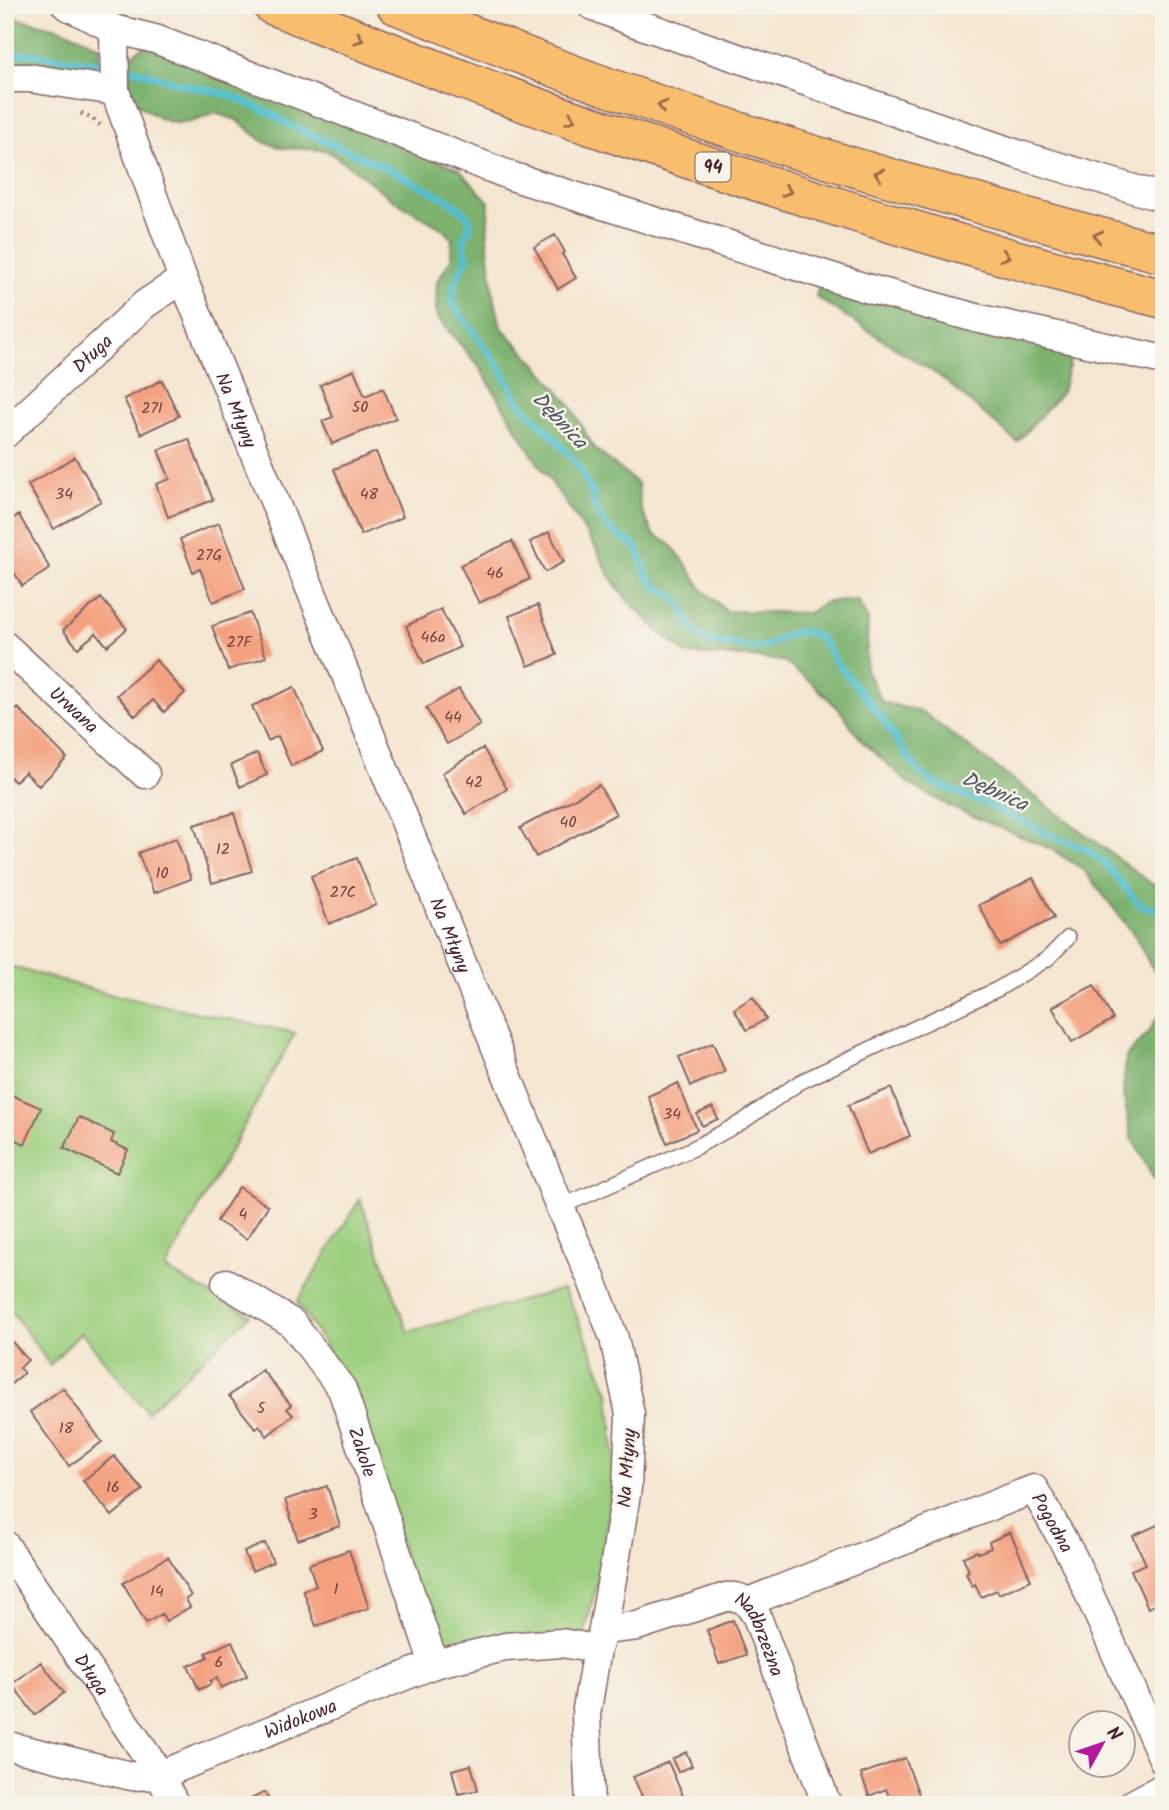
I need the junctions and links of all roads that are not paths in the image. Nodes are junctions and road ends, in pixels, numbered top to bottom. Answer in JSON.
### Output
{"nodes":[{"id":1,"x":66,"y":5,"type":"edge"},
{"id":2,"x":272,"y":5,"type":"edge"},
{"id":3,"x":396,"y":5,"type":"edge"},
{"id":4,"x":590,"y":5,"type":"edge"},
{"id":5,"x":114,"y":29,"type":"junction"},
{"id":6,"x":5,"y":78,"type":"edge"},
{"id":7,"x":115,"y":92,"type":"junction"},
{"id":8,"x":1164,"y":198,"type":"edge"},
{"id":9,"x":1164,"y":254,"type":"edge"},
{"id":10,"x":183,"y":279,"type":"junction"},
{"id":11,"x":1164,"y":299,"type":"edge"},
{"id":12,"x":1164,"y":360,"type":"edge"},
{"id":13,"x":5,"y":434,"type":"edge"},
{"id":14,"x":5,"y":646,"type":"edge"},
{"id":15,"x":145,"y":774,"type":"dead end"},
{"id":16,"x":1068,"y":938,"type":"dead end"},
{"id":17,"x":560,"y":1207,"type":"junction"},
{"id":18,"x":226,"y":1283,"type":"dead end"},
{"id":19,"x":5,"y":1545,"type":"edge"},
{"id":20,"x":748,"y":1602,"type":"junction"},
{"id":21,"x":600,"y":1639,"type":"junction"},
{"id":22,"x":435,"y":1664,"type":"junction"},
{"id":23,"x":5,"y":1745,"type":"edge"},
{"id":24,"x":1164,"y":1761,"type":"edge"},
{"id":25,"x":160,"y":1774,"type":"junction"},
{"id":26,"x":1164,"y":1787,"type":"edge"},
{"id":27,"x":175,"y":1805,"type":"edge"},
{"id":28,"x":590,"y":1805,"type":"edge"},
{"id":29,"x":827,"y":1805,"type":"edge"},
{"id":30,"x":1131,"y":1805,"type":"edge"}],
"edges":[{"from":1,"to":5,"type":"street"},
{"from":2,"to":11,"type":"main road","number":"94","one_way":true},
{"from":9,"to":3,"type":"main road","number":"94","one_way":true},
{"from":4,"to":8,"type":"street"},
{"from":5,"to":7,"type":"street","name":"Na Młyny"},
{"from":5,"to":12,"type":"street"},
{"from":6,"to":7,"type":"street"},
{"from":7,"to":10,"type":"street","name":"Na Młyny"},
{"from":10,"to":13,"type":"street","name":"Długa"},
{"from":10,"to":17,"type":"street","name":"Na Młyny"},
{"from":14,"to":15,"type":"street","name":"Urwana"},
{"from":16,"to":17,"type":"lane"},
{"from":17,"to":21,"type":"street","name":"Na Młyny"},
{"from":18,"to":22,"type":"street","name":"Zakole"},
{"from":19,"to":25,"type":"street","name":"Długa"},
{"from":20,"to":21,"type":"street","name":"Nadbrzeżna"},
{"from":20,"to":24,"type":"street","name":"Pogodna"},
{"from":20,"to":29,"type":"street","name":"Nadbrzeżna"},
{"from":21,"to":22,"type":"street","name":"Widokowa"},
{"from":21,"to":28,"type":"street","name":"Na Młyny"},
{"from":22,"to":25,"type":"street","name":"Widokowa"},
{"from":23,"to":25,"type":"street","name":"Widokowa"},
{"from":25,"to":27,"type":"street","name":"Długa"},
{"from":26,"to":30,"type":"street"}]}
